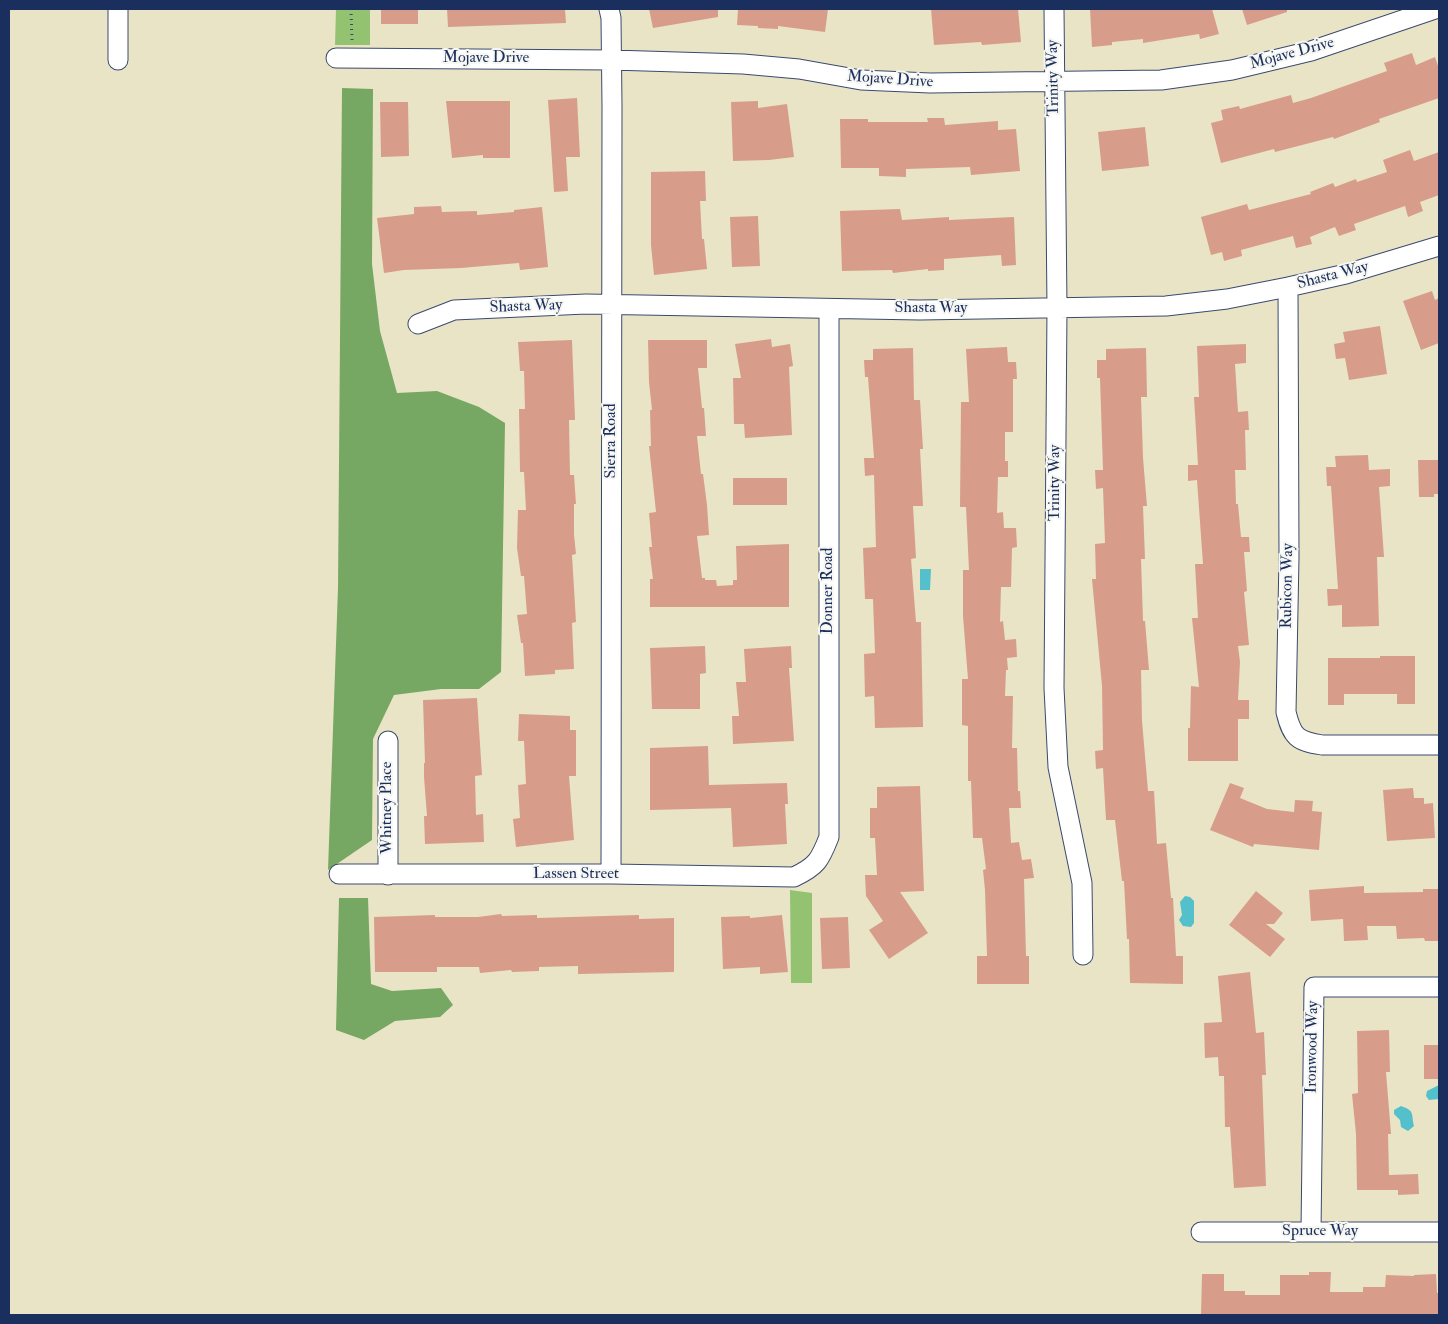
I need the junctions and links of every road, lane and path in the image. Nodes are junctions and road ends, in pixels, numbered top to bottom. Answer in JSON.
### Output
{"nodes":[{"id":1,"x":118,"y":9,"type":"edge"},
{"id":2,"x":351,"y":9,"type":"edge"},
{"id":3,"x":609,"y":9,"type":"edge"},
{"id":4,"x":1054,"y":9,"type":"edge"},
{"id":5,"x":1435,"y":9,"type":"edge"},
{"id":6,"x":344,"y":58,"type":"joint"},
{"id":7,"x":118,"y":60,"type":"dead end"},
{"id":8,"x":612,"y":60,"type":"junction"},
{"id":9,"x":1056,"y":82,"type":"junction"},
{"id":10,"x":1439,"y":246,"type":"edge"},
{"id":11,"x":1288,"y":287,"type":"junction"},
{"id":12,"x":612,"y":305,"type":"junction"},
{"id":13,"x":1057,"y":308,"type":"junction"},
{"id":14,"x":829,"y":309,"type":"junction"},
{"id":15,"x":418,"y":324,"type":"dead end"},
{"id":16,"x":388,"y":741,"type":"dead end"},
{"id":17,"x":1439,"y":745,"type":"edge"},
{"id":18,"x":812,"y":868,"type":"joint"},
{"id":19,"x":339,"y":874,"type":"dead end"},
{"id":20,"x":611,"y":874,"type":"junction"},
{"id":21,"x":388,"y":875,"type":"junction"},
{"id":22,"x":1083,"y":955,"type":"dead end"},
{"id":23,"x":1439,"y":987,"type":"edge"},
{"id":24,"x":1201,"y":1232,"type":"dead end"},
{"id":25,"x":1311,"y":1232,"type":"junction"},
{"id":26,"x":1439,"y":1232,"type":"edge"}],
"edges":[{"from":1,"to":7,"type":"street"},
{"from":2,"to":6,"type":"path"},
{"from":3,"to":8,"type":"street","name":"Sierra Road"},
{"from":4,"to":9,"type":"street","name":"Trinity Way"},
{"from":5,"to":9,"type":"street","name":"Mojave Drive"},
{"from":6,"to":8,"type":"street","name":"Mojave Drive"},
{"from":8,"to":9,"type":"street","name":"Mojave Drive"},
{"from":8,"to":12,"type":"street","name":"Sierra Road"},
{"from":9,"to":13,"type":"street","name":"Trinity Way"},
{"from":10,"to":11,"type":"street","name":"Shasta Way"},
{"from":11,"to":13,"type":"street","name":"Shasta Way"},
{"from":11,"to":17,"type":"street","name":"Rubicon Way"},
{"from":12,"to":14,"type":"street","name":"Shasta Way"},
{"from":12,"to":15,"type":"street","name":"Shasta Way"},
{"from":12,"to":20,"type":"street","name":"Sierra Road"},
{"from":13,"to":14,"type":"street","name":"Shasta Way"},
{"from":13,"to":22,"type":"street","name":"Trinity Way"},
{"from":14,"to":18,"type":"street","name":"Donner Road"},
{"from":16,"to":21,"type":"street","name":"Whitney Place"},
{"from":18,"to":20,"type":"street","name":"Lassen Street"},
{"from":19,"to":21,"type":"street","name":"Lassen Street"},
{"from":20,"to":21,"type":"street","name":"Lassen Street"},
{"from":23,"to":25,"type":"street","name":"Ironwood Way"},
{"from":24,"to":25,"type":"street","name":"Spruce Way"},
{"from":25,"to":26,"type":"street","name":"Spruce Way"}]}
